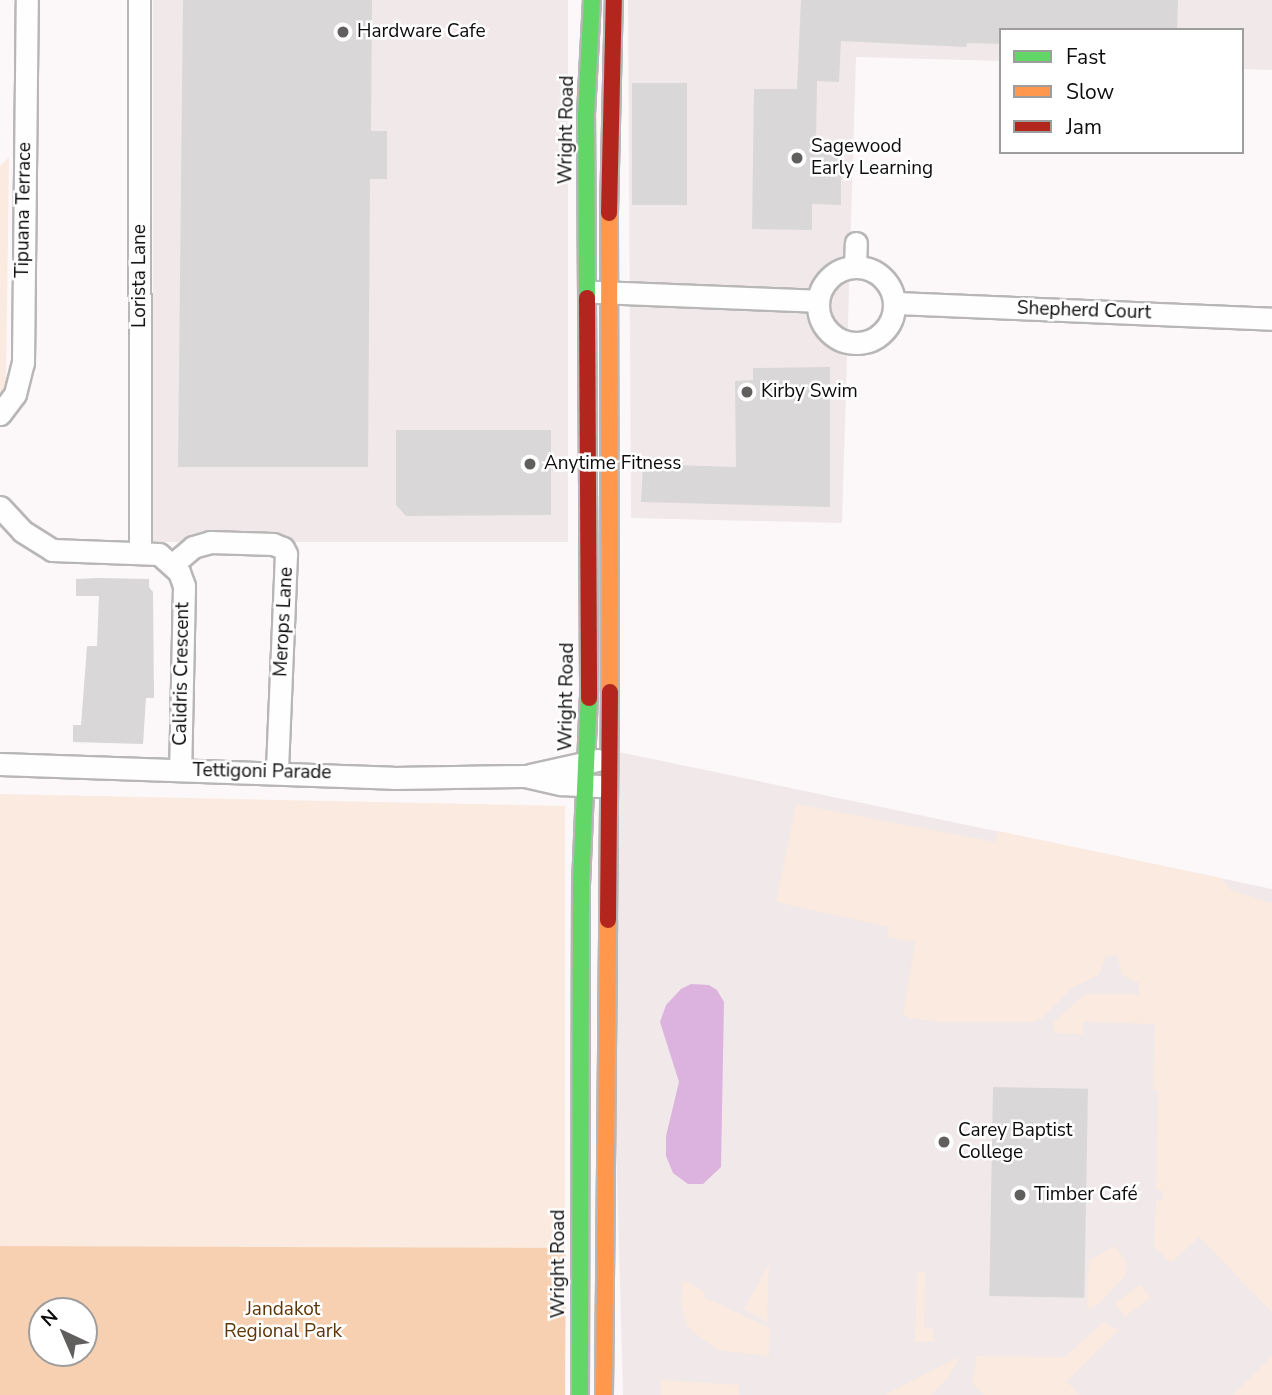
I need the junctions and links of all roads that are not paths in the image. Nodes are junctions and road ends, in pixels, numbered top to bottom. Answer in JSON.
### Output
{"nodes":[{"id":1,"x":27,"y":0,"type":"edge"},
{"id":2,"x":139,"y":0,"type":"edge"},
{"id":3,"x":592,"y":0,"type":"edge"},
{"id":4,"x":614,"y":0,"type":"edge"},
{"id":5,"x":856,"y":243,"type":"dead end"},
{"id":6,"x":855,"y":267,"type":"junction"},
{"id":7,"x":588,"y":292,"type":"junction"},
{"id":8,"x":612,"y":292,"type":"junction"},
{"id":9,"x":818,"y":301,"type":"junction"},
{"id":10,"x":895,"y":303,"type":"junction"},
{"id":11,"x":1272,"y":318,"type":"edge"},
{"id":12,"x":0,"y":414,"type":"edge"},
{"id":13,"x":0,"y":507,"type":"edge"},
{"id":14,"x":140,"y":552,"type":"junction"},
{"id":15,"x":173,"y":564,"type":"junction"},
{"id":16,"x":587,"y":760,"type":"junction"},
{"id":17,"x":609,"y":760,"type":"junction"},
{"id":18,"x":0,"y":764,"type":"edge"},
{"id":19,"x":180,"y":770,"type":"junction"},
{"id":20,"x":277,"y":773,"type":"junction"},
{"id":21,"x":525,"y":776,"type":"junction"},
{"id":22,"x":608,"y":786,"type":"junction"},
{"id":23,"x":586,"y":787,"type":"junction"},
{"id":24,"x":581,"y":934,"type":"junction"},
{"id":25,"x":606,"y":934,"type":"junction"},
{"id":26,"x":580,"y":1279,"type":"junction"},
{"id":27,"x":606,"y":1283,"type":"junction"},
{"id":28,"x":580,"y":1395,"type":"edge"},
{"id":29,"x":604,"y":1395,"type":"edge"}],
"edges":[{"from":1,"to":12,"type":"street","name":"Tipuana Terrace"},
{"from":2,"to":14,"type":"street","name":"Lorista Lane"},
{"from":3,"to":7,"type":"street","name":"Wright Road"},
{"from":4,"to":8,"type":"street"},
{"from":5,"to":6,"type":"street"},
{"from":6,"to":9,"type":"street"},
{"from":6,"to":10,"type":"street"},
{"from":7,"to":8,"type":"street"},
{"from":7,"to":16,"type":"street","name":"Wright Road"},
{"from":8,"to":9,"type":"street"},
{"from":8,"to":17,"type":"street"},
{"from":9,"to":10,"type":"street"},
{"from":10,"to":11,"type":"street","name":"Shepherd Court"},
{"from":13,"to":14,"type":"street"},
{"from":14,"to":15,"type":"street"},
{"from":15,"to":19,"type":"street","name":"Calidris Crescent"},
{"from":15,"to":20,"type":"street","name":"Merops Lane"},
{"from":16,"to":17,"type":"street","name":"Tettigoni Parade"},
{"from":16,"to":21,"type":"street","name":"Tettigoni Parade"},
{"from":16,"to":23,"type":"street","name":"Wright Road"},
{"from":17,"to":22,"type":"street"},
{"from":18,"to":19,"type":"street","name":"Tettigoni Parade"},
{"from":19,"to":20,"type":"street","name":"Tettigoni Parade"},
{"from":20,"to":21,"type":"street","name":"Tettigoni Parade"},
{"from":21,"to":23,"type":"street","name":"Tettigoni Parade"},
{"from":22,"to":23,"type":"street","name":"Tettigoni Parade"},
{"from":22,"to":25,"type":"street"},
{"from":23,"to":24,"type":"street","name":"Wright Road"},
{"from":24,"to":25,"type":"street"},
{"from":24,"to":26,"type":"street","name":"Wright Road"},
{"from":25,"to":27,"type":"street"},
{"from":26,"to":27,"type":"street"},
{"from":26,"to":28,"type":"street","name":"Wright Road"},
{"from":27,"to":29,"type":"street"}]}
